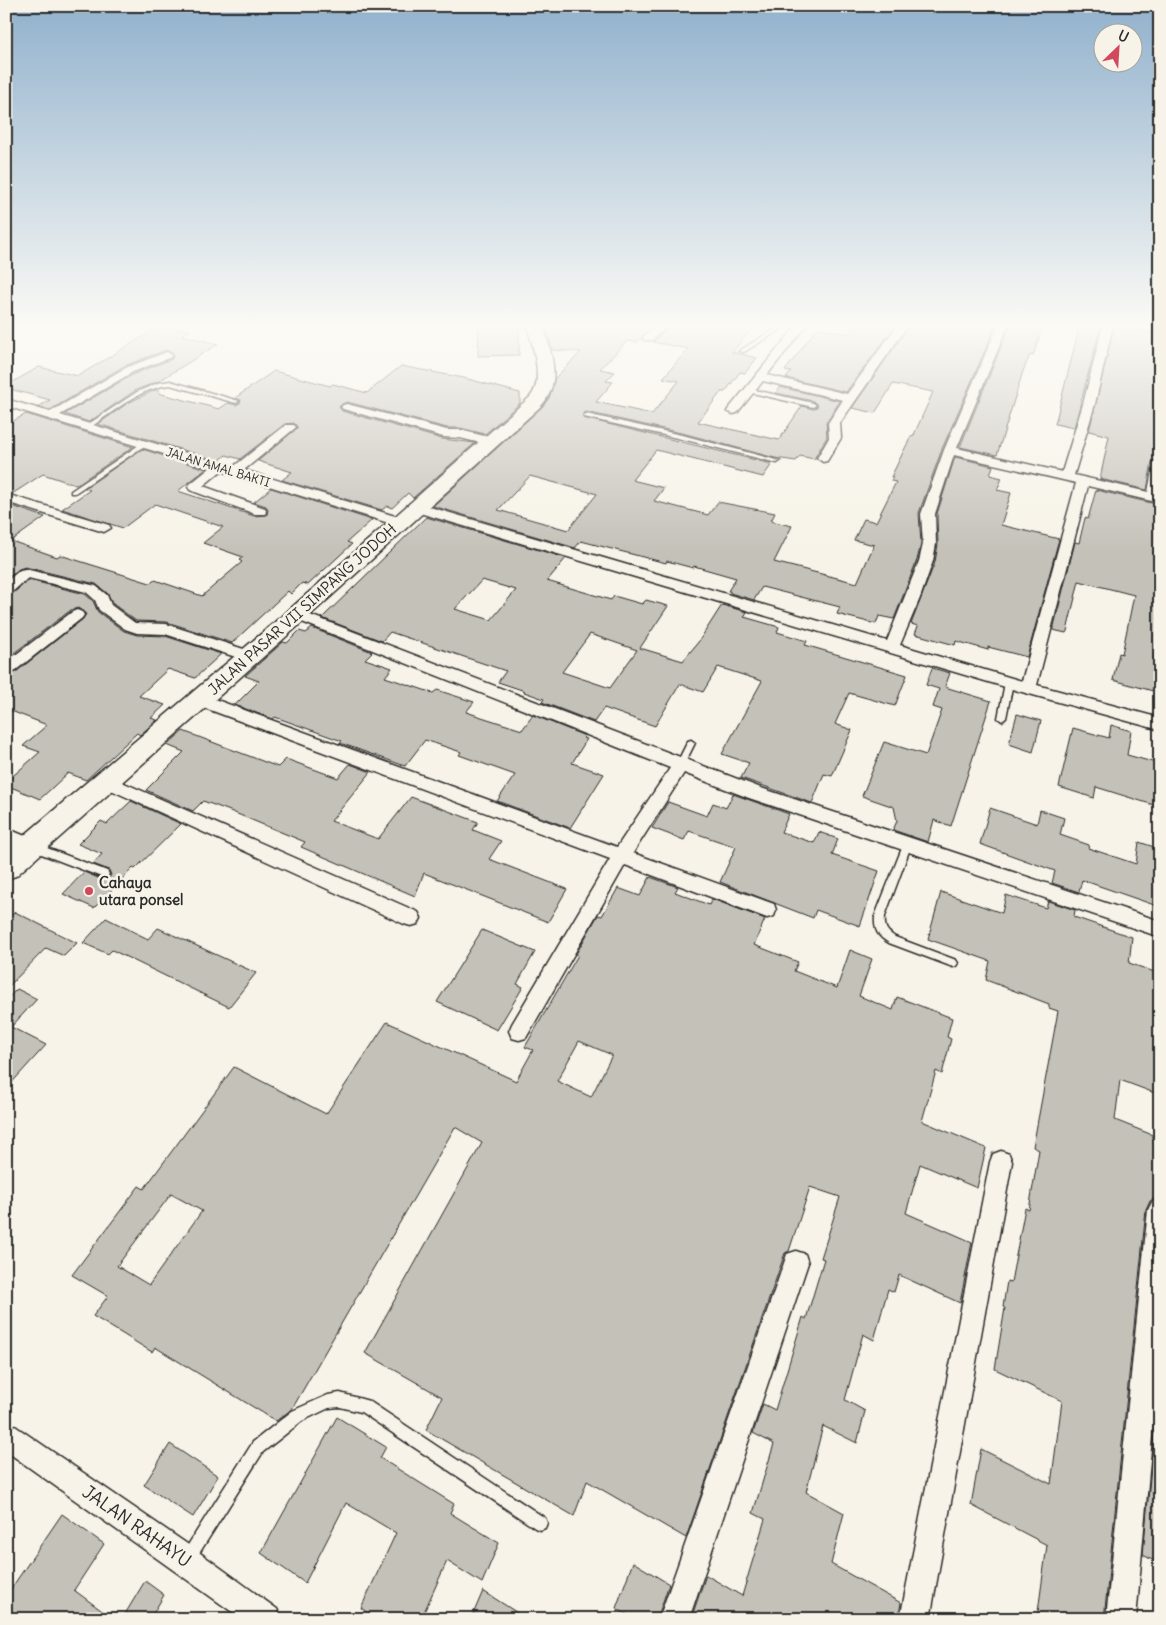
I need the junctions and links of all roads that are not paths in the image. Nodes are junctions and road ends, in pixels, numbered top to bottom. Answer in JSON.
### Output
{"nodes":[{"id":1,"x":76,"y":401,"type":"edge"},
{"id":2,"x":128,"y":401,"type":"edge"},
{"id":3,"x":538,"y":401,"type":"edge"},
{"id":4,"x":742,"y":401,"type":"edge"},
{"id":5,"x":795,"y":401,"type":"edge"},
{"id":6,"x":848,"y":401,"type":"edge"},
{"id":7,"x":971,"y":401,"type":"edge"},
{"id":8,"x":1090,"y":401,"type":"edge"},
{"id":9,"x":8,"y":404,"type":"edge"},
{"id":10,"x":814,"y":405,"type":"dead end"},
{"id":11,"x":347,"y":407,"type":"dead end"},
{"id":12,"x":733,"y":411,"type":"dead end"},
{"id":13,"x":52,"y":415,"type":"junction"},
{"id":14,"x":586,"y":416,"type":"dead end"},
{"id":15,"x":87,"y":427,"type":"junction"},
{"id":16,"x":290,"y":427,"type":"dead end"},
{"id":17,"x":492,"y":442,"type":"junction"},
{"id":18,"x":144,"y":444,"type":"junction"},
{"id":19,"x":950,"y":450,"type":"junction"},
{"id":20,"x":824,"y":458,"type":"dead end"},
{"id":21,"x":777,"y":461,"type":"dead end"},
{"id":22,"x":1160,"y":462,"type":"edge"},
{"id":23,"x":219,"y":467,"type":"junction"},
{"id":24,"x":234,"y":472,"type":"junction"},
{"id":25,"x":1067,"y":476,"type":"junction"},
{"id":26,"x":1083,"y":480,"type":"junction"},
{"id":27,"x":72,"y":492,"type":"dead end"},
{"id":28,"x":6,"y":498,"type":"edge"},
{"id":29,"x":1156,"y":498,"type":"edge"},
{"id":30,"x":418,"y":508,"type":"junction"},
{"id":31,"x":260,"y":511,"type":"dead end"},
{"id":32,"x":400,"y":522,"type":"junction"},
{"id":33,"x":104,"y":528,"type":"dead end"},
{"id":34,"x":6,"y":568,"type":"edge"},
{"id":35,"x":25,"y":572,"type":"junction"},
{"id":36,"x":6,"y":590,"type":"edge"},
{"id":37,"x":77,"y":615,"type":"dead end"},
{"id":38,"x":297,"y":615,"type":"junction"},
{"id":39,"x":892,"y":647,"type":"junction"},
{"id":40,"x":248,"y":656,"type":"junction"},
{"id":41,"x":6,"y":670,"type":"edge"},
{"id":42,"x":1010,"y":683,"type":"junction"},
{"id":43,"x":1028,"y":688,"type":"junction"},
{"id":44,"x":200,"y":700,"type":"junction"},
{"id":45,"x":1002,"y":718,"type":"dead end"},
{"id":46,"x":1160,"y":724,"type":"edge"},
{"id":47,"x":691,"y":743,"type":"dead end"},
{"id":48,"x":680,"y":765,"type":"junction"},
{"id":49,"x":106,"y":780,"type":"junction"},
{"id":50,"x":6,"y":835,"type":"edge"},
{"id":51,"x":908,"y":843,"type":"junction"},
{"id":52,"x":32,"y":846,"type":"junction"},
{"id":53,"x":621,"y":856,"type":"junction"},
{"id":54,"x":6,"y":868,"type":"edge"},
{"id":55,"x":104,"y":874,"type":"dead end"},
{"id":56,"x":767,"y":910,"type":"dead end"},
{"id":57,"x":411,"y":918,"type":"dead end"},
{"id":58,"x":1160,"y":929,"type":"edge"},
{"id":59,"x":954,"y":962,"type":"dead end"},
{"id":60,"x":518,"y":1031,"type":"dead end"},
{"id":61,"x":1001,"y":1162,"type":"dead end"},
{"id":62,"x":1160,"y":1210,"type":"edge"},
{"id":63,"x":796,"y":1264,"type":"dead end"},
{"id":64,"x":6,"y":1435,"type":"edge"},
{"id":65,"x":540,"y":1523,"type":"dead end"},
{"id":66,"x":186,"y":1560,"type":"junction"},
{"id":67,"x":267,"y":1619,"type":"edge"},
{"id":68,"x":674,"y":1619,"type":"edge"},
{"id":69,"x":915,"y":1619,"type":"edge"},
{"id":70,"x":1121,"y":1619,"type":"edge"}],
"edges":[{"from":1,"to":13,"type":"street"},
{"from":2,"to":15,"type":"lane"},
{"from":3,"to":17,"type":"main road","name":"JALAN PASAR VII SIMPANG JODOH"},
{"from":4,"to":12,"type":"street"},
{"from":5,"to":10,"type":"lane"},
{"from":6,"to":20,"type":"street"},
{"from":7,"to":19,"type":"street"},
{"from":8,"to":25,"type":"street"},
{"from":9,"to":13,"type":"street","name":"JALAN AMAL BAKTI"},
{"from":11,"to":17,"type":"street"},
{"from":13,"to":15,"type":"street","name":"JALAN AMAL BAKTI"},
{"from":14,"to":21,"type":"lane"},
{"from":15,"to":18,"type":"street","name":"JALAN AMAL BAKTI"},
{"from":16,"to":24,"type":"street"},
{"from":17,"to":30,"type":"main road","name":"JALAN PASAR VII SIMPANG JODOH"},
{"from":18,"to":23,"type":"street","name":"JALAN AMAL BAKTI"},
{"from":18,"to":27,"type":"lane"},
{"from":19,"to":25,"type":"street"},
{"from":19,"to":39,"type":"street"},
{"from":22,"to":29,"type":"street"},
{"from":23,"to":24,"type":"street","name":"JALAN AMAL BAKTI"},
{"from":23,"to":31,"type":"street"},
{"from":24,"to":32,"type":"street","name":"JALAN AMAL BAKTI"},
{"from":25,"to":26,"type":"street"},
{"from":26,"to":29,"type":"street"},
{"from":26,"to":43,"type":"street"},
{"from":28,"to":33,"type":"street"},
{"from":30,"to":32,"type":"main road","name":"JALAN PASAR VII SIMPANG JODOH"},
{"from":30,"to":39,"type":"street"},
{"from":32,"to":38,"type":"main road","name":"JALAN PASAR VII SIMPANG JODOH"},
{"from":34,"to":35,"type":"street"},
{"from":35,"to":36,"type":"street"},
{"from":35,"to":40,"type":"street"},
{"from":37,"to":41,"type":"street"},
{"from":38,"to":40,"type":"main road","name":"JALAN PASAR VII SIMPANG JODOH"},
{"from":38,"to":48,"type":"street"},
{"from":39,"to":42,"type":"street"},
{"from":40,"to":44,"type":"main road","name":"JALAN PASAR VII SIMPANG JODOH"},
{"from":42,"to":43,"type":"street"},
{"from":42,"to":45,"type":"lane"},
{"from":43,"to":46,"type":"street"},
{"from":44,"to":49,"type":"main road","name":"JALAN PASAR VII SIMPANG JODOH"},
{"from":44,"to":53,"type":"street"},
{"from":47,"to":48,"type":"lane"},
{"from":48,"to":51,"type":"street"},
{"from":48,"to":53,"type":"street"},
{"from":49,"to":52,"type":"main road","name":"JALAN PASAR VII SIMPANG JODOH"},
{"from":49,"to":57,"type":"street"},
{"from":50,"to":52,"type":"street"},
{"from":51,"to":58,"type":"street"},
{"from":51,"to":59,"type":"lane"},
{"from":52,"to":54,"type":"main road","name":"JALAN PASAR VII SIMPANG JODOH"},
{"from":52,"to":55,"type":"lane"},
{"from":53,"to":56,"type":"street"},
{"from":53,"to":60,"type":"street"},
{"from":61,"to":69,"type":"street"},
{"from":62,"to":70,"type":"street"},
{"from":63,"to":68,"type":"street"},
{"from":64,"to":66,"type":"street","name":"JALAN RAHAYU"},
{"from":65,"to":66,"type":"lane"},
{"from":66,"to":67,"type":"street","name":"JALAN RAHAYU"}]}
